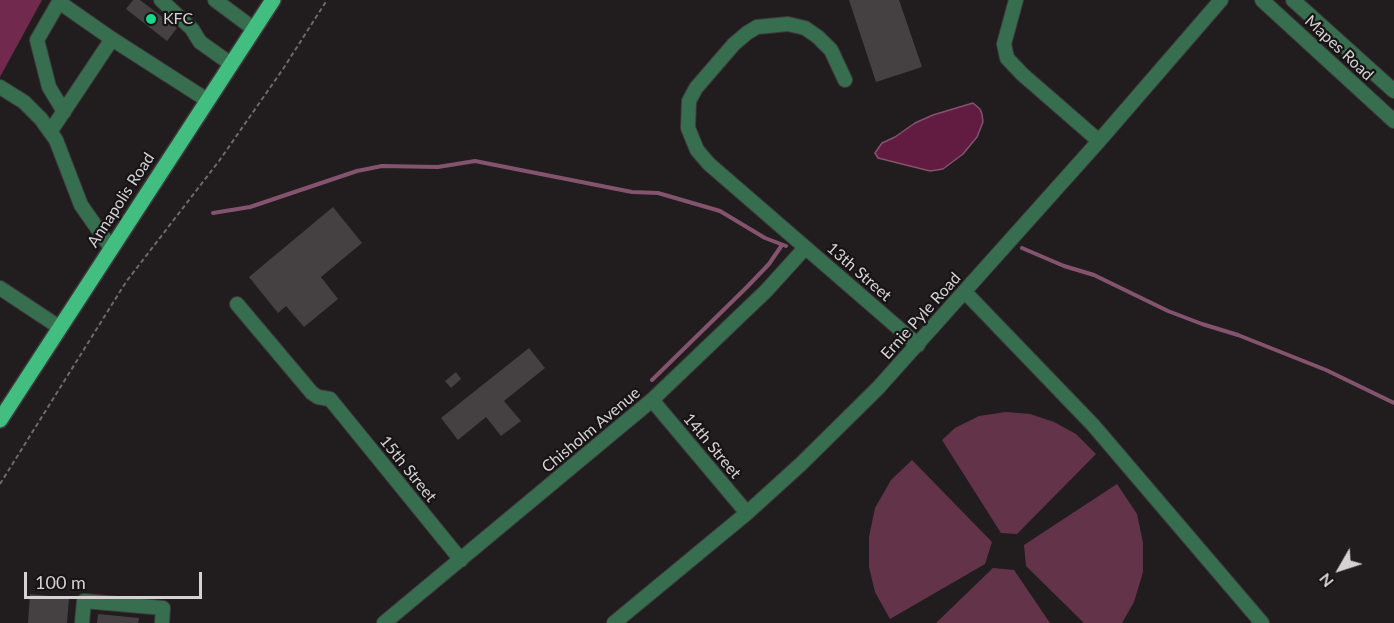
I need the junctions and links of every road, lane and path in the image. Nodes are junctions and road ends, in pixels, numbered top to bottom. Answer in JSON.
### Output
{"nodes":[{"id":1,"x":161,"y":0,"type":"edge"},
{"id":2,"x":214,"y":0,"type":"edge"},
{"id":3,"x":273,"y":0,"type":"edge"},
{"id":4,"x":327,"y":0,"type":"edge"},
{"id":5,"x":1016,"y":0,"type":"edge"},
{"id":6,"x":1221,"y":0,"type":"edge"},
{"id":7,"x":1262,"y":0,"type":"edge"},
{"id":8,"x":1295,"y":1,"type":"edge"},
{"id":9,"x":254,"y":29,"type":"junction"},
{"id":10,"x":112,"y":39,"type":"junction"},
{"id":11,"x":231,"y":64,"type":"junction"},
{"id":12,"x":845,"y":80,"type":"dead end"},
{"id":13,"x":0,"y":87,"type":"edge"},
{"id":14,"x":1394,"y":91,"type":"edge"},
{"id":15,"x":207,"y":100,"type":"junction"},
{"id":16,"x":64,"y":112,"type":"junction"},
{"id":17,"x":1394,"y":121,"type":"edge"},
{"id":18,"x":51,"y":132,"type":"junction"},
{"id":19,"x":1099,"y":141,"type":"junction"},
{"id":20,"x":111,"y":248,"type":"junction"},
{"id":21,"x":805,"y":248,"type":"junction"},
{"id":22,"x":0,"y":288,"type":"edge"},
{"id":23,"x":965,"y":292,"type":"junction"},
{"id":24,"x":237,"y":304,"type":"dead end"},
{"id":25,"x":59,"y":327,"type":"junction"},
{"id":26,"x":918,"y":345,"type":"junction"},
{"id":27,"x":652,"y":400,"type":"junction"},
{"id":28,"x":0,"y":420,"type":"edge"},
{"id":29,"x":0,"y":484,"type":"edge"},
{"id":30,"x":747,"y":513,"type":"junction"},
{"id":31,"x":461,"y":560,"type":"junction"},
{"id":32,"x":82,"y":623,"type":"edge"},
{"id":33,"x":162,"y":623,"type":"edge"},
{"id":34,"x":384,"y":623,"type":"edge"},
{"id":35,"x":614,"y":623,"type":"edge"},
{"id":36,"x":1262,"y":623,"type":"edge"}],
"edges":[{"from":1,"to":11,"type":"street"},
{"from":2,"to":9,"type":"street"},
{"from":3,"to":9,"type":"main road","name":"Annapolis Road"},
{"from":4,"to":29,"type":"path"},
{"from":5,"to":19,"type":"street"},
{"from":6,"to":19,"type":"street","name":"Ernie Pyle Road"},
{"from":7,"to":17,"type":"street","name":"Mapes Road"},
{"from":8,"to":14,"type":"street","name":"Mapes Road"},
{"from":9,"to":11,"type":"main road","name":"Annapolis Road"},
{"from":10,"to":15,"type":"street"},
{"from":10,"to":16,"type":"street"},
{"from":10,"to":16,"type":"street"},
{"from":11,"to":15,"type":"main road","name":"Annapolis Road"},
{"from":12,"to":21,"type":"street","name":"13th Street"},
{"from":13,"to":18,"type":"street"},
{"from":15,"to":20,"type":"main road","name":"Annapolis Road"},
{"from":16,"to":18,"type":"street"},
{"from":18,"to":20,"type":"street"},
{"from":19,"to":23,"type":"street","name":"Ernie Pyle Road"},
{"from":20,"to":25,"type":"main road","name":"Annapolis Road"},
{"from":21,"to":26,"type":"street","name":"13th Street"},
{"from":21,"to":27,"type":"street","name":"Chisholm Avenue"},
{"from":22,"to":25,"type":"street"},
{"from":23,"to":26,"type":"street","name":"Ernie Pyle Road"},
{"from":23,"to":36,"type":"street"},
{"from":24,"to":31,"type":"street","name":"15th Street"},
{"from":25,"to":28,"type":"main road","name":"Annapolis Road"},
{"from":26,"to":30,"type":"street","name":"Ernie Pyle Road"},
{"from":27,"to":30,"type":"street","name":"14th Street"},
{"from":27,"to":31,"type":"street","name":"Chisholm Avenue"},
{"from":30,"to":35,"type":"street","name":"Ernie Pyle Road"},
{"from":31,"to":34,"type":"street","name":"Chisholm Avenue"},
{"from":32,"to":33,"type":"street"}]}
